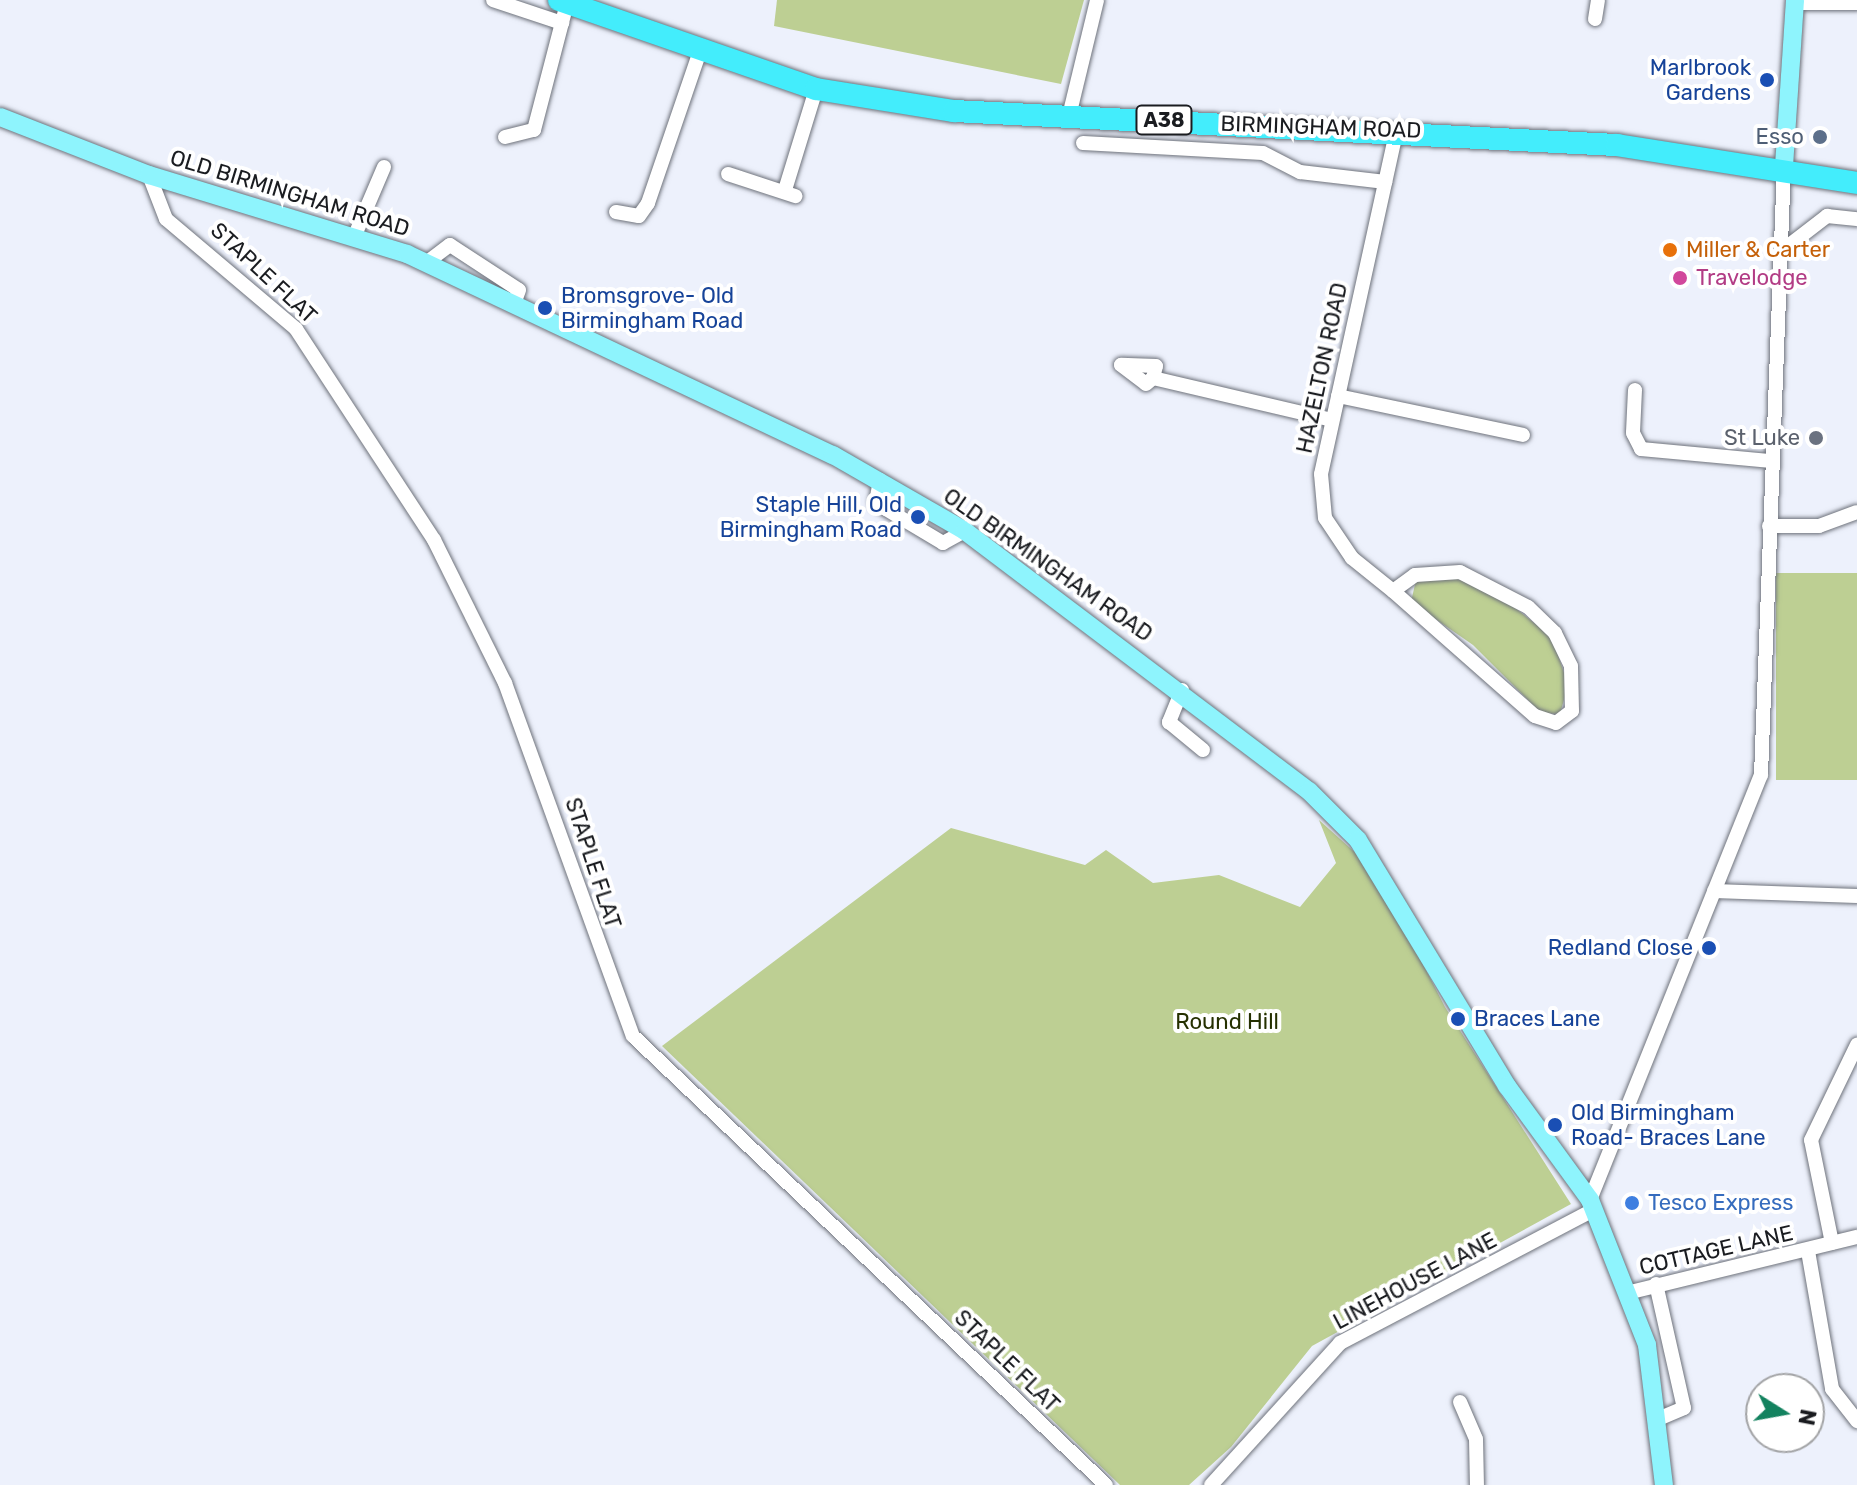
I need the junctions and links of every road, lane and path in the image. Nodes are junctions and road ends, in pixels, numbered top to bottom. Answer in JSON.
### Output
{"nodes":[{"id":1,"x":493,"y":0,"type":"edge"},
{"id":2,"x":1097,"y":0,"type":"edge"},
{"id":3,"x":1598,"y":0,"type":"edge"},
{"id":4,"x":1795,"y":1,"type":"edge"},
{"id":5,"x":1857,"y":3,"type":"edge"},
{"id":6,"x":563,"y":9,"type":"edge"},
{"id":7,"x":1595,"y":19,"type":"dead end"},
{"id":8,"x":701,"y":48,"type":"junction"},
{"id":9,"x":816,"y":89,"type":"junction"},
{"id":10,"x":1069,"y":116,"type":"junction"},
{"id":11,"x":0,"y":117,"type":"edge"},
{"id":12,"x":1397,"y":129,"type":"junction"},
{"id":13,"x":505,"y":137,"type":"dead end"},
{"id":14,"x":1083,"y":143,"type":"dead end"},
{"id":15,"x":1784,"y":166,"type":"junction"},
{"id":16,"x":384,"y":167,"type":"dead end"},
{"id":17,"x":728,"y":174,"type":"dead end"},
{"id":18,"x":149,"y":175,"type":"junction"},
{"id":19,"x":1385,"y":182,"type":"junction"},
{"id":20,"x":1857,"y":183,"type":"edge"},
{"id":21,"x":616,"y":212,"type":"dead end"},
{"id":22,"x":1857,"y":219,"type":"edge"},
{"id":23,"x":355,"y":235,"type":"junction"},
{"id":24,"x":1779,"y":253,"type":"junction"},
{"id":25,"x":426,"y":263,"type":"junction"},
{"id":26,"x":515,"y":301,"type":"junction"},
{"id":27,"x":1153,"y":378,"type":"dead end"},
{"id":28,"x":1635,"y":390,"type":"dead end"},
{"id":29,"x":1338,"y":396,"type":"junction"},
{"id":30,"x":1332,"y":420,"type":"junction"},
{"id":31,"x":1523,"y":435,"type":"dead end"},
{"id":32,"x":1771,"y":461,"type":"junction"},
{"id":33,"x":1857,"y":512,"type":"edge"},
{"id":34,"x":1769,"y":526,"type":"junction"},
{"id":35,"x":1393,"y":591,"type":"junction"},
{"id":36,"x":1182,"y":690,"type":"junction"},
{"id":37,"x":1203,"y":750,"type":"dead end"},
{"id":38,"x":1714,"y":891,"type":"junction"},
{"id":39,"x":1857,"y":896,"type":"edge"},
{"id":40,"x":1857,"y":1045,"type":"edge"},
{"id":41,"x":1591,"y":1205,"type":"junction"},
{"id":42,"x":1857,"y":1237,"type":"edge"},
{"id":43,"x":1832,"y":1243,"type":"junction"},
{"id":44,"x":1808,"y":1251,"type":"junction"},
{"id":45,"x":1656,"y":1284,"type":"junction"},
{"id":46,"x":1631,"y":1292,"type":"junction"},
{"id":47,"x":1460,"y":1402,"type":"dead end"},
{"id":48,"x":1661,"y":1418,"type":"junction"},
{"id":49,"x":1857,"y":1421,"type":"edge"},
{"id":50,"x":1106,"y":1485,"type":"edge"},
{"id":51,"x":1211,"y":1485,"type":"edge"},
{"id":52,"x":1477,"y":1485,"type":"edge"},
{"id":53,"x":1664,"y":1485,"type":"edge"}],
"edges":[{"from":1,"to":6,"type":"street"},
{"from":2,"to":10,"type":"street"},
{"from":3,"to":7,"type":"street"},
{"from":4,"to":5,"type":"street"},
{"from":4,"to":15,"type":"main road"},
{"from":6,"to":8,"type":"highway","name":"BIRMINGHAM ROAD","number":"A38"},
{"from":6,"to":13,"type":"street"},
{"from":8,"to":9,"type":"highway","name":"BIRMINGHAM ROAD","number":"A38"},
{"from":8,"to":21,"type":"street"},
{"from":9,"to":10,"type":"highway","name":"BIRMINGHAM ROAD","number":"A38"},
{"from":9,"to":17,"type":"street"},
{"from":10,"to":12,"type":"highway","name":"BIRMINGHAM ROAD","number":"A38"},
{"from":11,"to":18,"type":"main road","name":"OLD BIRMINGHAM ROAD"},
{"from":12,"to":15,"type":"highway","name":"BIRMINGHAM ROAD","number":"A38"},
{"from":12,"to":19,"type":"street","name":"HAZELTON ROAD"},
{"from":14,"to":19,"type":"street"},
{"from":15,"to":20,"type":"highway","name":"BIRMINGHAM ROAD","number":"A38"},
{"from":15,"to":24,"type":"street"},
{"from":16,"to":23,"type":"street"},
{"from":18,"to":23,"type":"main road","name":"OLD BIRMINGHAM ROAD"},
{"from":18,"to":50,"type":"street","name":"STAPLE FLAT"},
{"from":19,"to":29,"type":"street","name":"HAZELTON ROAD"},
{"from":22,"to":24,"type":"street"},
{"from":23,"to":25,"type":"main road","name":"OLD BIRMINGHAM ROAD"},
{"from":24,"to":32,"type":"street"},
{"from":25,"to":26,"type":"main road","name":"OLD BIRMINGHAM ROAD"},
{"from":25,"to":26,"type":"street"},
{"from":26,"to":36,"type":"main road","name":"OLD BIRMINGHAM ROAD"},
{"from":27,"to":30,"type":"street"},
{"from":28,"to":32,"type":"street"},
{"from":29,"to":30,"type":"street","name":"HAZELTON ROAD"},
{"from":29,"to":31,"type":"street"},
{"from":30,"to":35,"type":"street","name":"HAZELTON ROAD"},
{"from":32,"to":34,"type":"street"},
{"from":33,"to":34,"type":"street"},
{"from":34,"to":38,"type":"street"},
{"from":35,"to":35,"type":"street","name":"HAZELTON ROAD"},
{"from":36,"to":37,"type":"street"},
{"from":36,"to":41,"type":"main road","name":"OLD BIRMINGHAM ROAD"},
{"from":38,"to":39,"type":"street"},
{"from":38,"to":41,"type":"street"},
{"from":40,"to":43,"type":"street"},
{"from":41,"to":46,"type":"main road","name":"OLD BIRMINGHAM ROAD"},
{"from":41,"to":51,"type":"street","name":"LINEHOUSE LANE"},
{"from":42,"to":43,"type":"street","name":"COTTAGE LANE"},
{"from":43,"to":44,"type":"street","name":"COTTAGE LANE"},
{"from":44,"to":45,"type":"street","name":"COTTAGE LANE"},
{"from":44,"to":49,"type":"street"},
{"from":45,"to":46,"type":"street","name":"COTTAGE LANE"},
{"from":45,"to":48,"type":"street"},
{"from":46,"to":48,"type":"main road","name":"OLD BIRMINGHAM ROAD"},
{"from":47,"to":52,"type":"street"},
{"from":48,"to":53,"type":"main road","name":"OLD BIRMINGHAM ROAD"}]}
